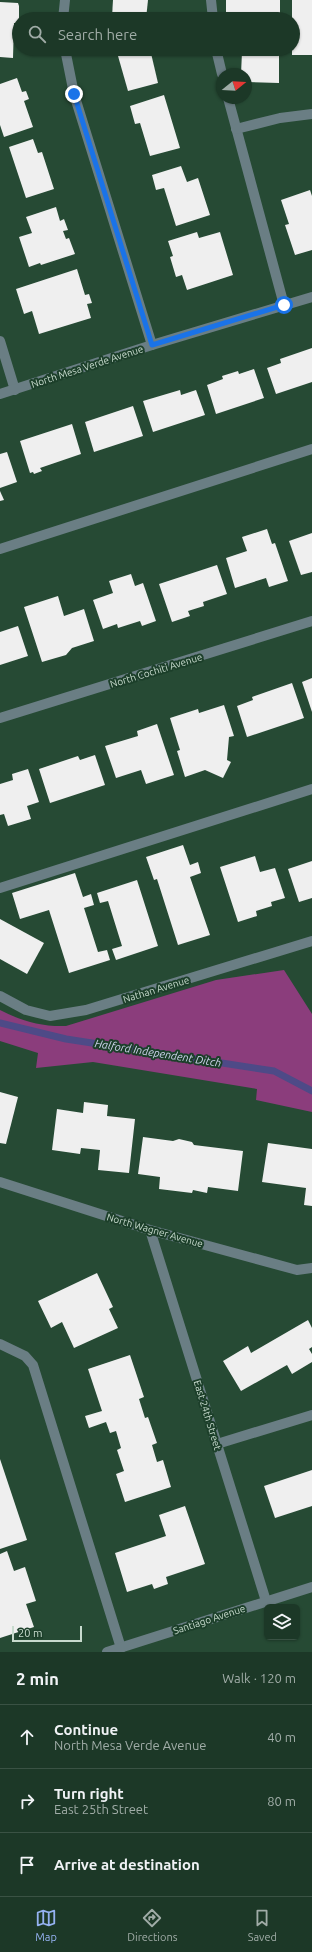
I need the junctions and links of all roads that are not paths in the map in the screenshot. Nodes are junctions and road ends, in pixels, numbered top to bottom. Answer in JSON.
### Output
{"nodes":[{"id":1,"x":65,"y":0,"type":"edge"},
{"id":2,"x":211,"y":0,"type":"edge"},
{"id":3,"x":64,"y":12,"type":"edge"},
{"id":4,"x":212,"y":12,"type":"edge"},
{"id":5,"x":66,"y":56,"type":"edge"},
{"id":6,"x":218,"y":56,"type":"edge"},
{"id":7,"x":221,"y":68,"type":"edge"},
{"id":8,"x":230,"y":104,"type":"edge"},
{"id":9,"x":312,"y":114,"type":"edge"},
{"id":10,"x":236,"y":129,"type":"junction"},
{"id":11,"x":312,"y":296,"type":"edge"},
{"id":12,"x":284,"y":305,"type":"junction"},
{"id":13,"x":0,"y":341,"type":"edge"},
{"id":14,"x":152,"y":345,"type":"junction"},
{"id":15,"x":15,"y":390,"type":"junction"},
{"id":16,"x":0,"y":394,"type":"edge"},
{"id":17,"x":312,"y":449,"type":"edge"},
{"id":18,"x":0,"y":548,"type":"edge"},
{"id":19,"x":312,"y":621,"type":"edge"},
{"id":20,"x":0,"y":718,"type":"edge"},
{"id":21,"x":312,"y":789,"type":"edge"},
{"id":22,"x":0,"y":888,"type":"edge"},
{"id":23,"x":312,"y":942,"type":"edge"},
{"id":24,"x":0,"y":996,"type":"edge"},
{"id":25,"x":0,"y":1182,"type":"edge"},
{"id":26,"x":150,"y":1230,"type":"junction"},
{"id":27,"x":312,"y":1268,"type":"edge"},
{"id":28,"x":0,"y":1344,"type":"edge"},
{"id":29,"x":312,"y":1415,"type":"edge"},
{"id":30,"x":217,"y":1444,"type":"junction"},
{"id":31,"x":312,"y":1587,"type":"edge"},
{"id":32,"x":266,"y":1601,"type":"junction"},
{"id":33,"x":121,"y":1648,"type":"junction"},
{"id":34,"x":107,"y":1652,"type":"edge"}],
"edges":[{"from":1,"to":3,"type":"street"},
{"from":2,"to":4,"type":"street"},
{"from":5,"to":14,"type":"street"},
{"from":6,"to":7,"type":"street"},
{"from":8,"to":10,"type":"street"},
{"from":9,"to":10,"type":"street"},
{"from":10,"to":12,"type":"street"},
{"from":11,"to":12,"type":"street","name":"North Mesa Verde Avenue"},
{"from":12,"to":14,"type":"street","name":"North Mesa Verde Avenue"},
{"from":13,"to":15,"type":"street"},
{"from":14,"to":15,"type":"street","name":"North Mesa Verde Avenue"},
{"from":15,"to":16,"type":"street","name":"North Mesa Verde Avenue"},
{"from":17,"to":18,"type":"street"},
{"from":19,"to":20,"type":"street","name":"North Cochiti Avenue"},
{"from":21,"to":22,"type":"street"},
{"from":23,"to":24,"type":"street","name":"Nathan Avenue"},
{"from":25,"to":26,"type":"street","name":"North Wagner Avenue"},
{"from":26,"to":27,"type":"street","name":"North Wagner Avenue"},
{"from":26,"to":30,"type":"street","name":"East 24th Street"},
{"from":28,"to":33,"type":"street"},
{"from":29,"to":30,"type":"street"},
{"from":30,"to":32,"type":"street","name":"East 24th Street"},
{"from":31,"to":32,"type":"street","name":"Santiago Avenue"},
{"from":32,"to":33,"type":"street","name":"Santiago Avenue"},
{"from":33,"to":34,"type":"street","name":"Santiago Avenue"}]}
